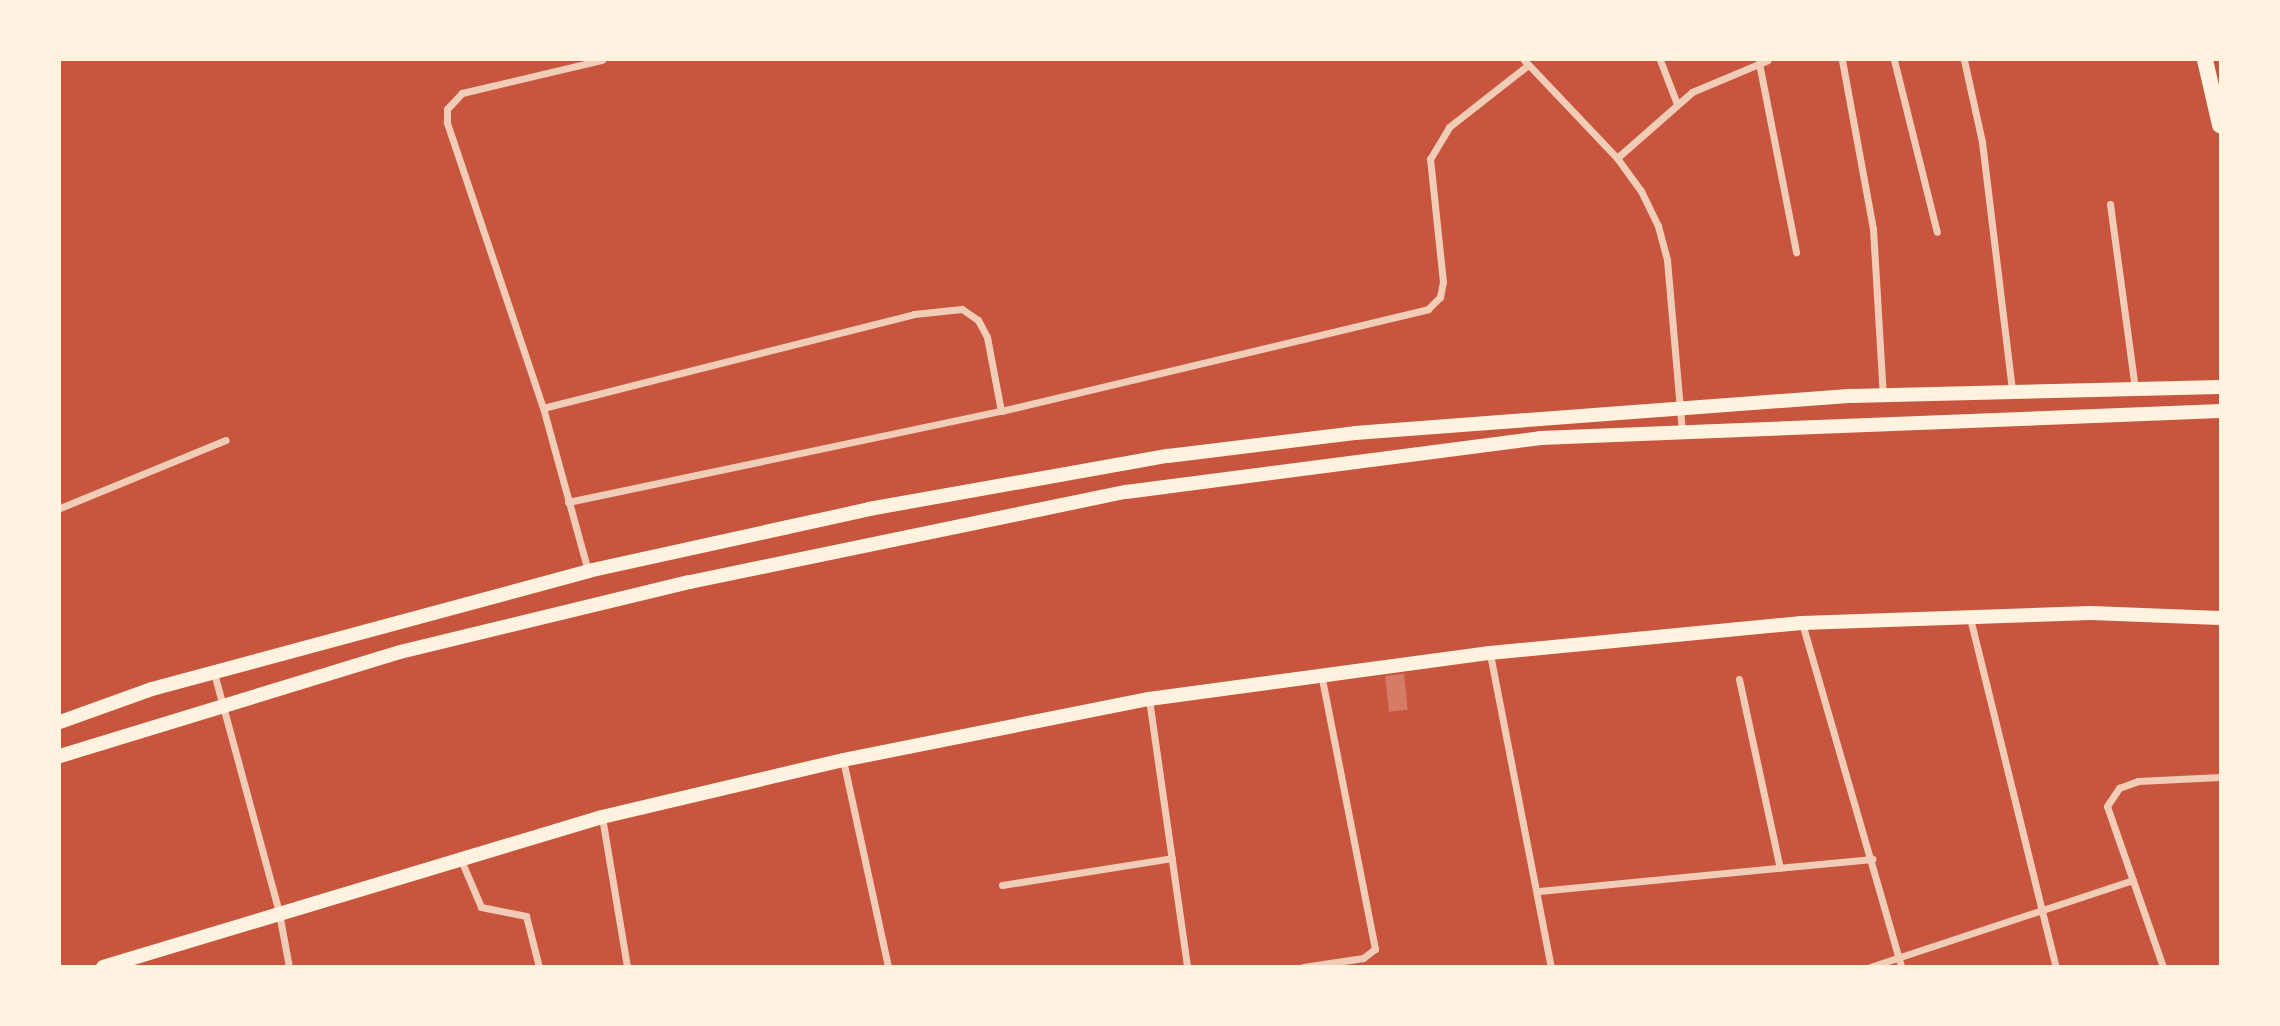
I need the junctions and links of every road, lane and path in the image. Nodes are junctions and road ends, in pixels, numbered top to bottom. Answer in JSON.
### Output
{"nodes":[{"id":1,"x":601,"y":60,"type":"edge"},
{"id":2,"x":1660,"y":60,"type":"edge"},
{"id":3,"x":1765,"y":60,"type":"edge"},
{"id":4,"x":1842,"y":60,"type":"edge"},
{"id":5,"x":1894,"y":60,"type":"edge"},
{"id":6,"x":1964,"y":60,"type":"edge"},
{"id":7,"x":2206,"y":60,"type":"edge"},
{"id":8,"x":1526,"y":62,"type":"edge"},
{"id":9,"x":1677,"y":104,"type":"junction"},
{"id":10,"x":2221,"y":125,"type":"edge"},
{"id":11,"x":1617,"y":158,"type":"junction"},
{"id":12,"x":2110,"y":204,"type":"dead end"},
{"id":13,"x":1937,"y":232,"type":"dead end"},
{"id":14,"x":1796,"y":252,"type":"dead end"},
{"id":15,"x":2221,"y":387,"type":"edge"},
{"id":16,"x":2135,"y":388,"type":"junction"},
{"id":17,"x":2012,"y":390,"type":"junction"},
{"id":18,"x":1883,"y":395,"type":"junction"},
{"id":19,"x":543,"y":408,"type":"junction"},
{"id":20,"x":1679,"y":409,"type":"junction"},
{"id":21,"x":1001,"y":411,"type":"junction"},
{"id":22,"x":2221,"y":411,"type":"edge"},
{"id":23,"x":1682,"y":430,"type":"junction"},
{"id":24,"x":226,"y":440,"type":"dead end"},
{"id":25,"x":568,"y":502,"type":"junction"},
{"id":26,"x":60,"y":508,"type":"edge"},
{"id":27,"x":588,"y":571,"type":"junction"},
{"id":28,"x":1970,"y":618,"type":"junction"},
{"id":29,"x":2221,"y":618,"type":"edge"},
{"id":30,"x":1802,"y":623,"type":"junction"},
{"id":31,"x":1490,"y":653,"type":"junction"},
{"id":32,"x":214,"y":673,"type":"junction"},
{"id":33,"x":1321,"y":674,"type":"junction"},
{"id":34,"x":1739,"y":679,"type":"dead end"},
{"id":35,"x":1149,"y":699,"type":"junction"},
{"id":36,"x":221,"y":708,"type":"junction"},
{"id":37,"x":60,"y":722,"type":"edge"},
{"id":38,"x":60,"y":756,"type":"edge"},
{"id":39,"x":843,"y":760,"type":"junction"},
{"id":40,"x":2221,"y":777,"type":"edge"},
{"id":41,"x":602,"y":817,"type":"junction"},
{"id":42,"x":1172,"y":858,"type":"junction"},
{"id":43,"x":1872,"y":859,"type":"junction"},
{"id":44,"x":461,"y":860,"type":"junction"},
{"id":45,"x":1780,"y":868,"type":"junction"},
{"id":46,"x":2133,"y":880,"type":"junction"},
{"id":47,"x":1002,"y":885,"type":"dead end"},
{"id":48,"x":1539,"y":891,"type":"junction"},
{"id":49,"x":2041,"y":911,"type":"junction"},
{"id":50,"x":279,"y":913,"type":"junction"},
{"id":51,"x":1900,"y":963,"type":"edge"},
{"id":52,"x":103,"y":967,"type":"edge"},
{"id":53,"x":289,"y":967,"type":"edge"},
{"id":54,"x":539,"y":967,"type":"edge"},
{"id":55,"x":628,"y":967,"type":"edge"},
{"id":56,"x":888,"y":967,"type":"edge"},
{"id":57,"x":1187,"y":967,"type":"edge"},
{"id":58,"x":1303,"y":967,"type":"edge"},
{"id":59,"x":1551,"y":967,"type":"edge"},
{"id":60,"x":1870,"y":967,"type":"edge"},
{"id":61,"x":2056,"y":967,"type":"edge"},
{"id":62,"x":2163,"y":967,"type":"edge"}],
"edges":[{"from":1,"to":19,"type":"street"},
{"from":2,"to":9,"type":"street"},
{"from":3,"to":9,"type":"street"},
{"from":3,"to":14,"type":"street"},
{"from":4,"to":18,"type":"street"},
{"from":5,"to":13,"type":"street"},
{"from":6,"to":17,"type":"street"},
{"from":7,"to":10,"type":"main road"},
{"from":8,"to":11,"type":"street"},
{"from":8,"to":21,"type":"street"},
{"from":9,"to":11,"type":"street"},
{"from":11,"to":20,"type":"street"},
{"from":12,"to":16,"type":"street"},
{"from":15,"to":16,"type":"main road"},
{"from":16,"to":17,"type":"main road"},
{"from":17,"to":18,"type":"main road"},
{"from":18,"to":20,"type":"main road"},
{"from":19,"to":21,"type":"street"},
{"from":19,"to":25,"type":"street"},
{"from":20,"to":23,"type":"street"},
{"from":20,"to":27,"type":"main road"},
{"from":21,"to":25,"type":"street"},
{"from":22,"to":23,"type":"main road"},
{"from":23,"to":36,"type":"main road"},
{"from":24,"to":26,"type":"street"},
{"from":25,"to":27,"type":"street"},
{"from":27,"to":32,"type":"main road"},
{"from":28,"to":29,"type":"main road"},
{"from":28,"to":30,"type":"main road"},
{"from":28,"to":49,"type":"street"},
{"from":30,"to":31,"type":"main road"},
{"from":30,"to":43,"type":"street"},
{"from":31,"to":33,"type":"main road"},
{"from":31,"to":48,"type":"street"},
{"from":32,"to":36,"type":"street"},
{"from":32,"to":37,"type":"main road"},
{"from":33,"to":35,"type":"main road"},
{"from":33,"to":58,"type":"street"},
{"from":34,"to":45,"type":"street"},
{"from":35,"to":39,"type":"main road"},
{"from":35,"to":42,"type":"street"},
{"from":36,"to":38,"type":"main road"},
{"from":36,"to":50,"type":"street"},
{"from":39,"to":41,"type":"main road"},
{"from":39,"to":56,"type":"street"},
{"from":40,"to":46,"type":"street"},
{"from":41,"to":44,"type":"main road"},
{"from":41,"to":55,"type":"street"},
{"from":42,"to":47,"type":"street"},
{"from":42,"to":57,"type":"street"},
{"from":43,"to":45,"type":"street"},
{"from":43,"to":51,"type":"street"},
{"from":44,"to":50,"type":"main road"},
{"from":44,"to":54,"type":"street"},
{"from":45,"to":48,"type":"street"},
{"from":46,"to":49,"type":"street"},
{"from":46,"to":62,"type":"street"},
{"from":48,"to":59,"type":"street"},
{"from":49,"to":51,"type":"street"},
{"from":49,"to":61,"type":"street"},
{"from":50,"to":52,"type":"main road"},
{"from":50,"to":53,"type":"street"},
{"from":51,"to":60,"type":"street"}]}
